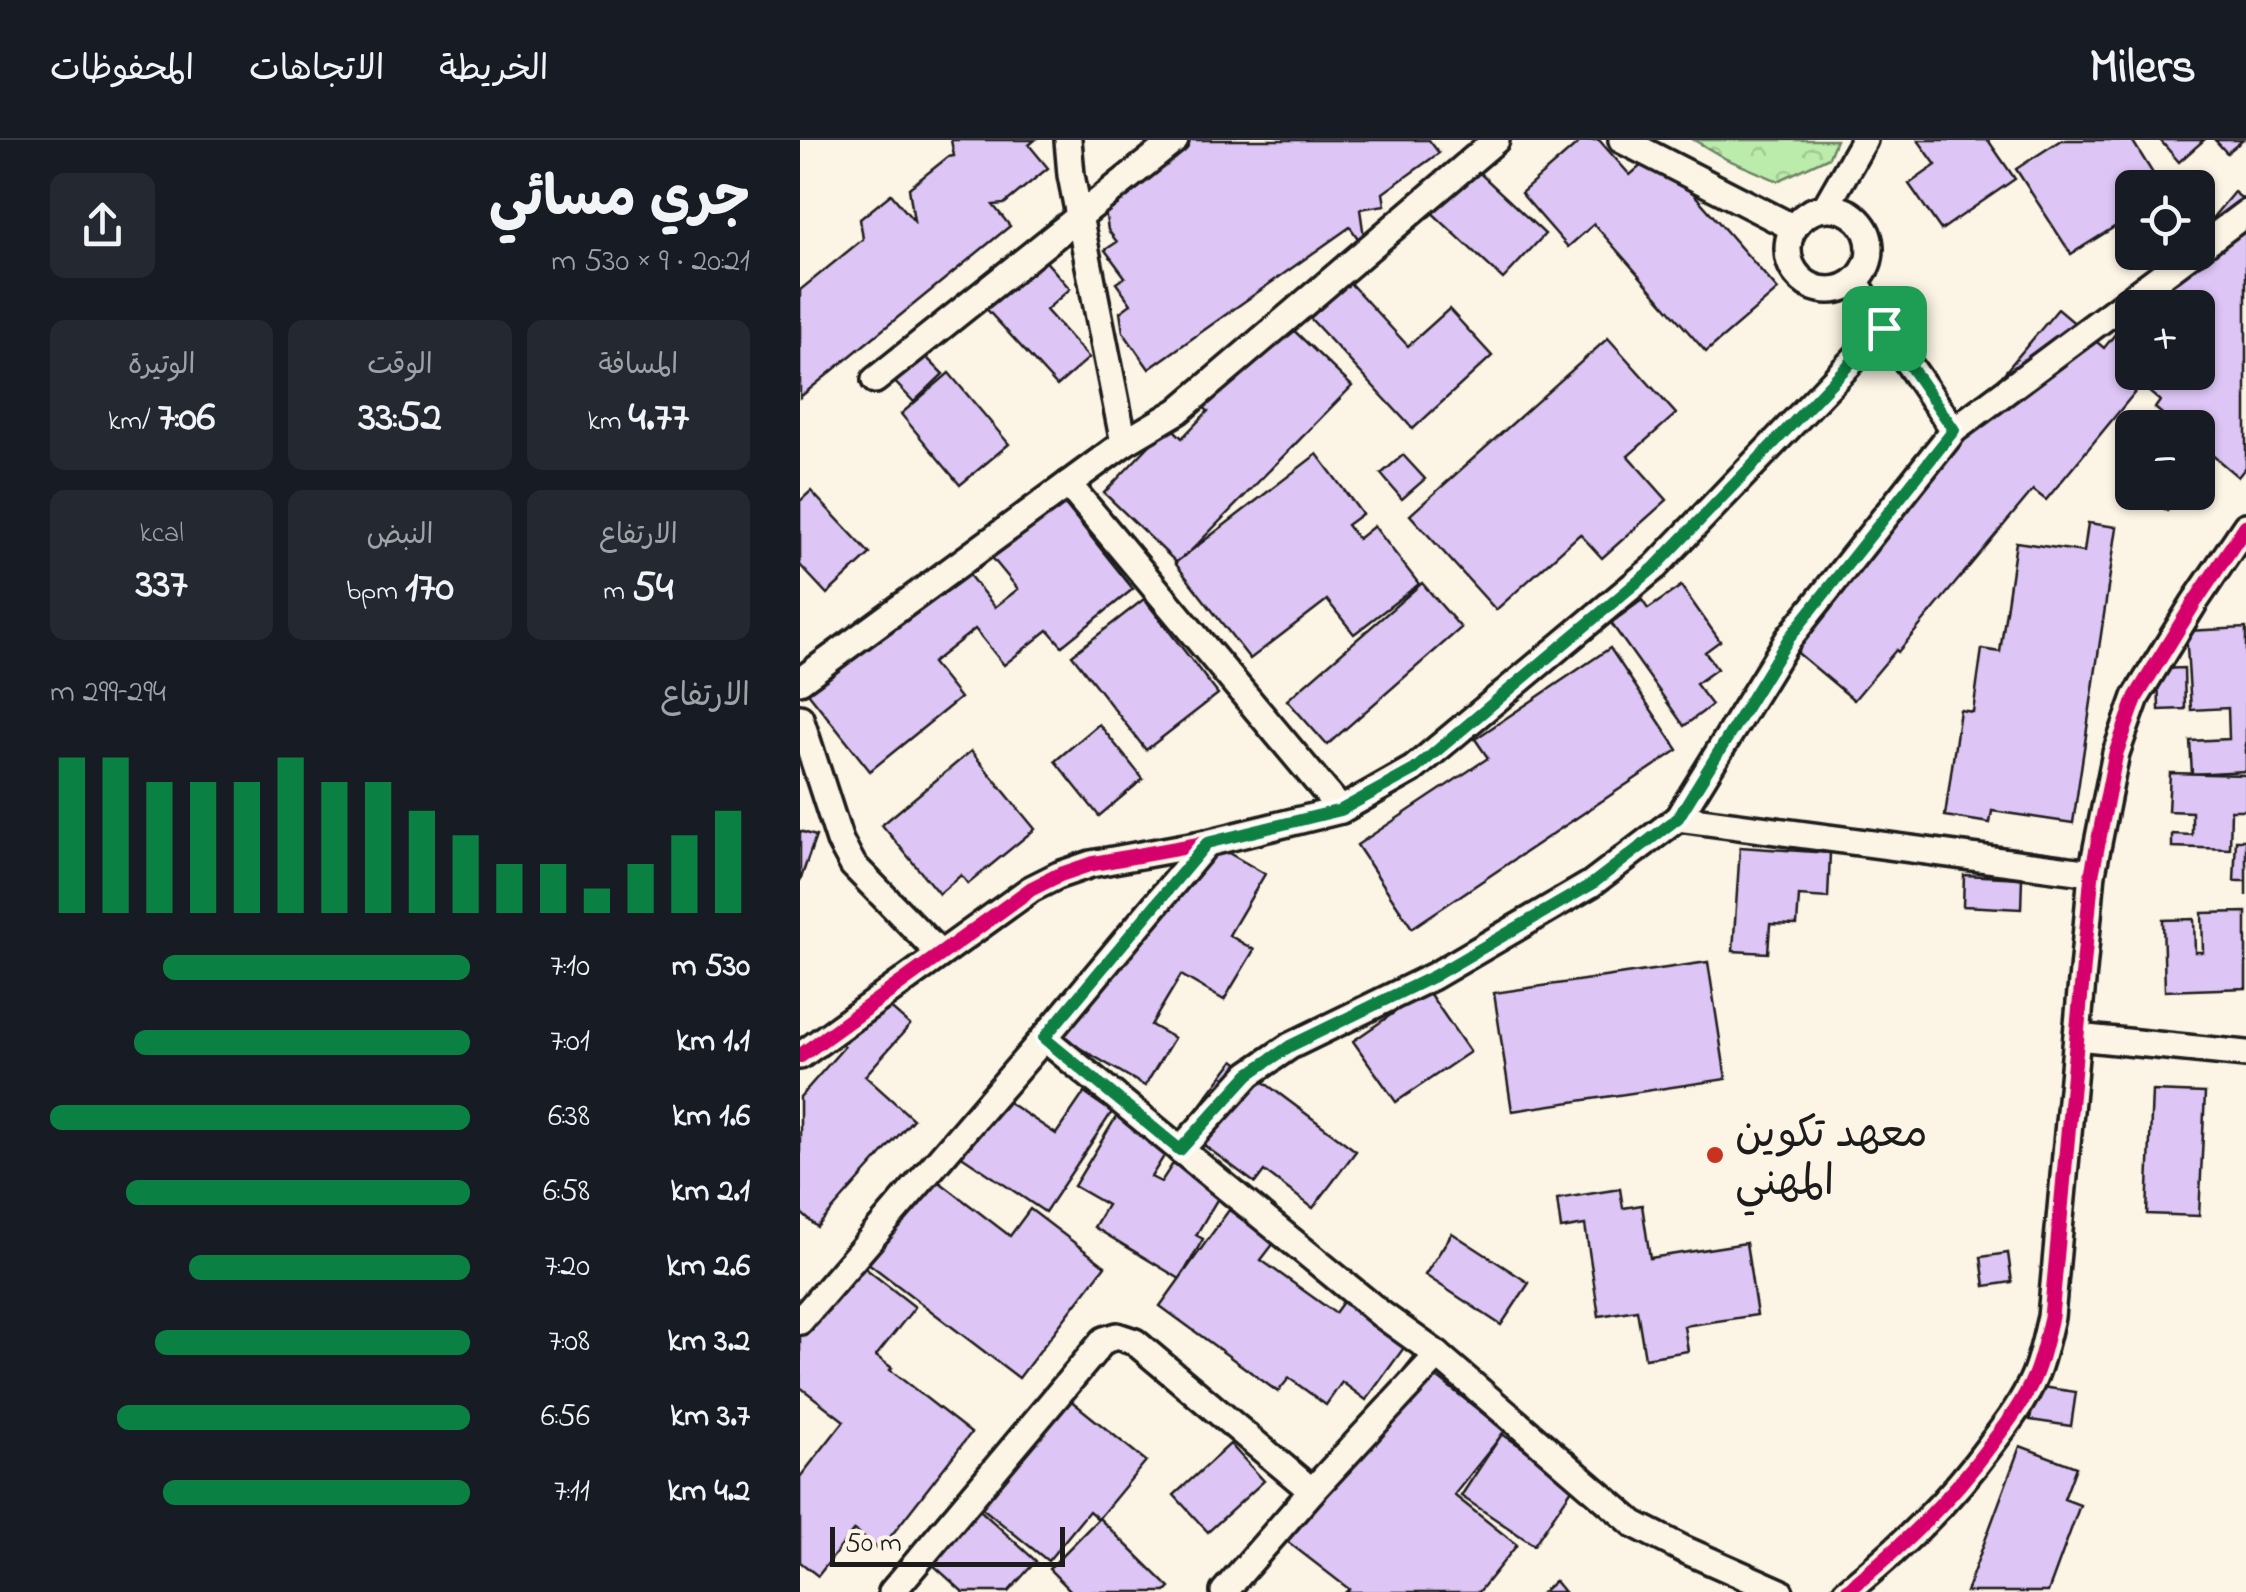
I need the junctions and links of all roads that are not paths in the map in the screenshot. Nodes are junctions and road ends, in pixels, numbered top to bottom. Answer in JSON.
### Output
{"nodes":[{"id":1,"x":1068,"y":140,"type":"edge"},
{"id":2,"x":1175,"y":140,"type":"edge"},
{"id":3,"x":1496,"y":140,"type":"edge"},
{"id":4,"x":1622,"y":140,"type":"edge"},
{"id":5,"x":1864,"y":140,"type":"edge"},
{"id":6,"x":1825,"y":208,"type":"junction"},
{"id":7,"x":2246,"y":213,"type":"edge"},
{"id":8,"x":1080,"y":217,"type":"junction"},
{"id":9,"x":1794,"y":228,"type":"junction"},
{"id":10,"x":2215,"y":236,"type":"edge"},
{"id":11,"x":2169,"y":270,"type":"edge"},
{"id":12,"x":1856,"y":282,"type":"junction"},
{"id":13,"x":1884,"y":328,"type":"junction"},
{"id":14,"x":876,"y":380,"type":"dead end"},
{"id":15,"x":1954,"y":430,"type":"junction"},
{"id":16,"x":1124,"y":443,"type":"junction"},
{"id":17,"x":1068,"y":484,"type":"junction"},
{"id":18,"x":2246,"y":526,"type":"edge"},
{"id":19,"x":800,"y":680,"type":"edge"},
{"id":20,"x":800,"y":718,"type":"edge"},
{"id":21,"x":1341,"y":810,"type":"junction"},
{"id":22,"x":1678,"y":818,"type":"junction"},
{"id":23,"x":1207,"y":843,"type":"junction"},
{"id":24,"x":2092,"y":872,"type":"junction"},
{"id":25,"x":940,"y":954,"type":"junction"},
{"id":26,"x":1044,"y":1038,"type":"junction"},
{"id":27,"x":2077,"y":1038,"type":"junction"},
{"id":28,"x":2246,"y":1054,"type":"edge"},
{"id":29,"x":800,"y":1056,"type":"edge"},
{"id":30,"x":1180,"y":1150,"type":"junction"},
{"id":31,"x":800,"y":1321,"type":"edge"},
{"id":32,"x":1438,"y":1355,"type":"junction"},
{"id":33,"x":1312,"y":1491,"type":"junction"},
{"id":34,"x":892,"y":1592,"type":"edge"},
{"id":35,"x":1224,"y":1592,"type":"edge"},
{"id":36,"x":1780,"y":1592,"type":"edge"},
{"id":37,"x":1846,"y":1592,"type":"edge"}],
"edges":[{"from":1,"to":8,"type":"street"},
{"from":2,"to":8,"type":"street"},
{"from":3,"to":16,"type":"street"},
{"from":4,"to":9,"type":"street"},
{"from":5,"to":6,"type":"street"},
{"from":6,"to":9,"type":"street"},
{"from":6,"to":12,"type":"street"},
{"from":7,"to":10,"type":"street"},
{"from":8,"to":14,"type":"street"},
{"from":8,"to":16,"type":"street"},
{"from":9,"to":12,"type":"street"},
{"from":11,"to":15,"type":"street"},
{"from":12,"to":13,"type":"street"},
{"from":13,"to":15,"type":"street"},
{"from":13,"to":21,"type":"street"},
{"from":15,"to":22,"type":"street"},
{"from":16,"to":17,"type":"street"},
{"from":17,"to":19,"type":"street"},
{"from":17,"to":21,"type":"street"},
{"from":18,"to":24,"type":"street"},
{"from":20,"to":25,"type":"street"},
{"from":21,"to":23,"type":"street"},
{"from":22,"to":24,"type":"street"},
{"from":22,"to":30,"type":"street"},
{"from":23,"to":25,"type":"street"},
{"from":23,"to":26,"type":"street"},
{"from":24,"to":27,"type":"street"},
{"from":25,"to":29,"type":"street"},
{"from":26,"to":30,"type":"street"},
{"from":26,"to":31,"type":"street"},
{"from":27,"to":28,"type":"street"},
{"from":27,"to":37,"type":"street"},
{"from":30,"to":32,"type":"street"},
{"from":32,"to":33,"type":"street"},
{"from":32,"to":36,"type":"street"},
{"from":33,"to":34,"type":"street"},
{"from":33,"to":35,"type":"street"}]}
